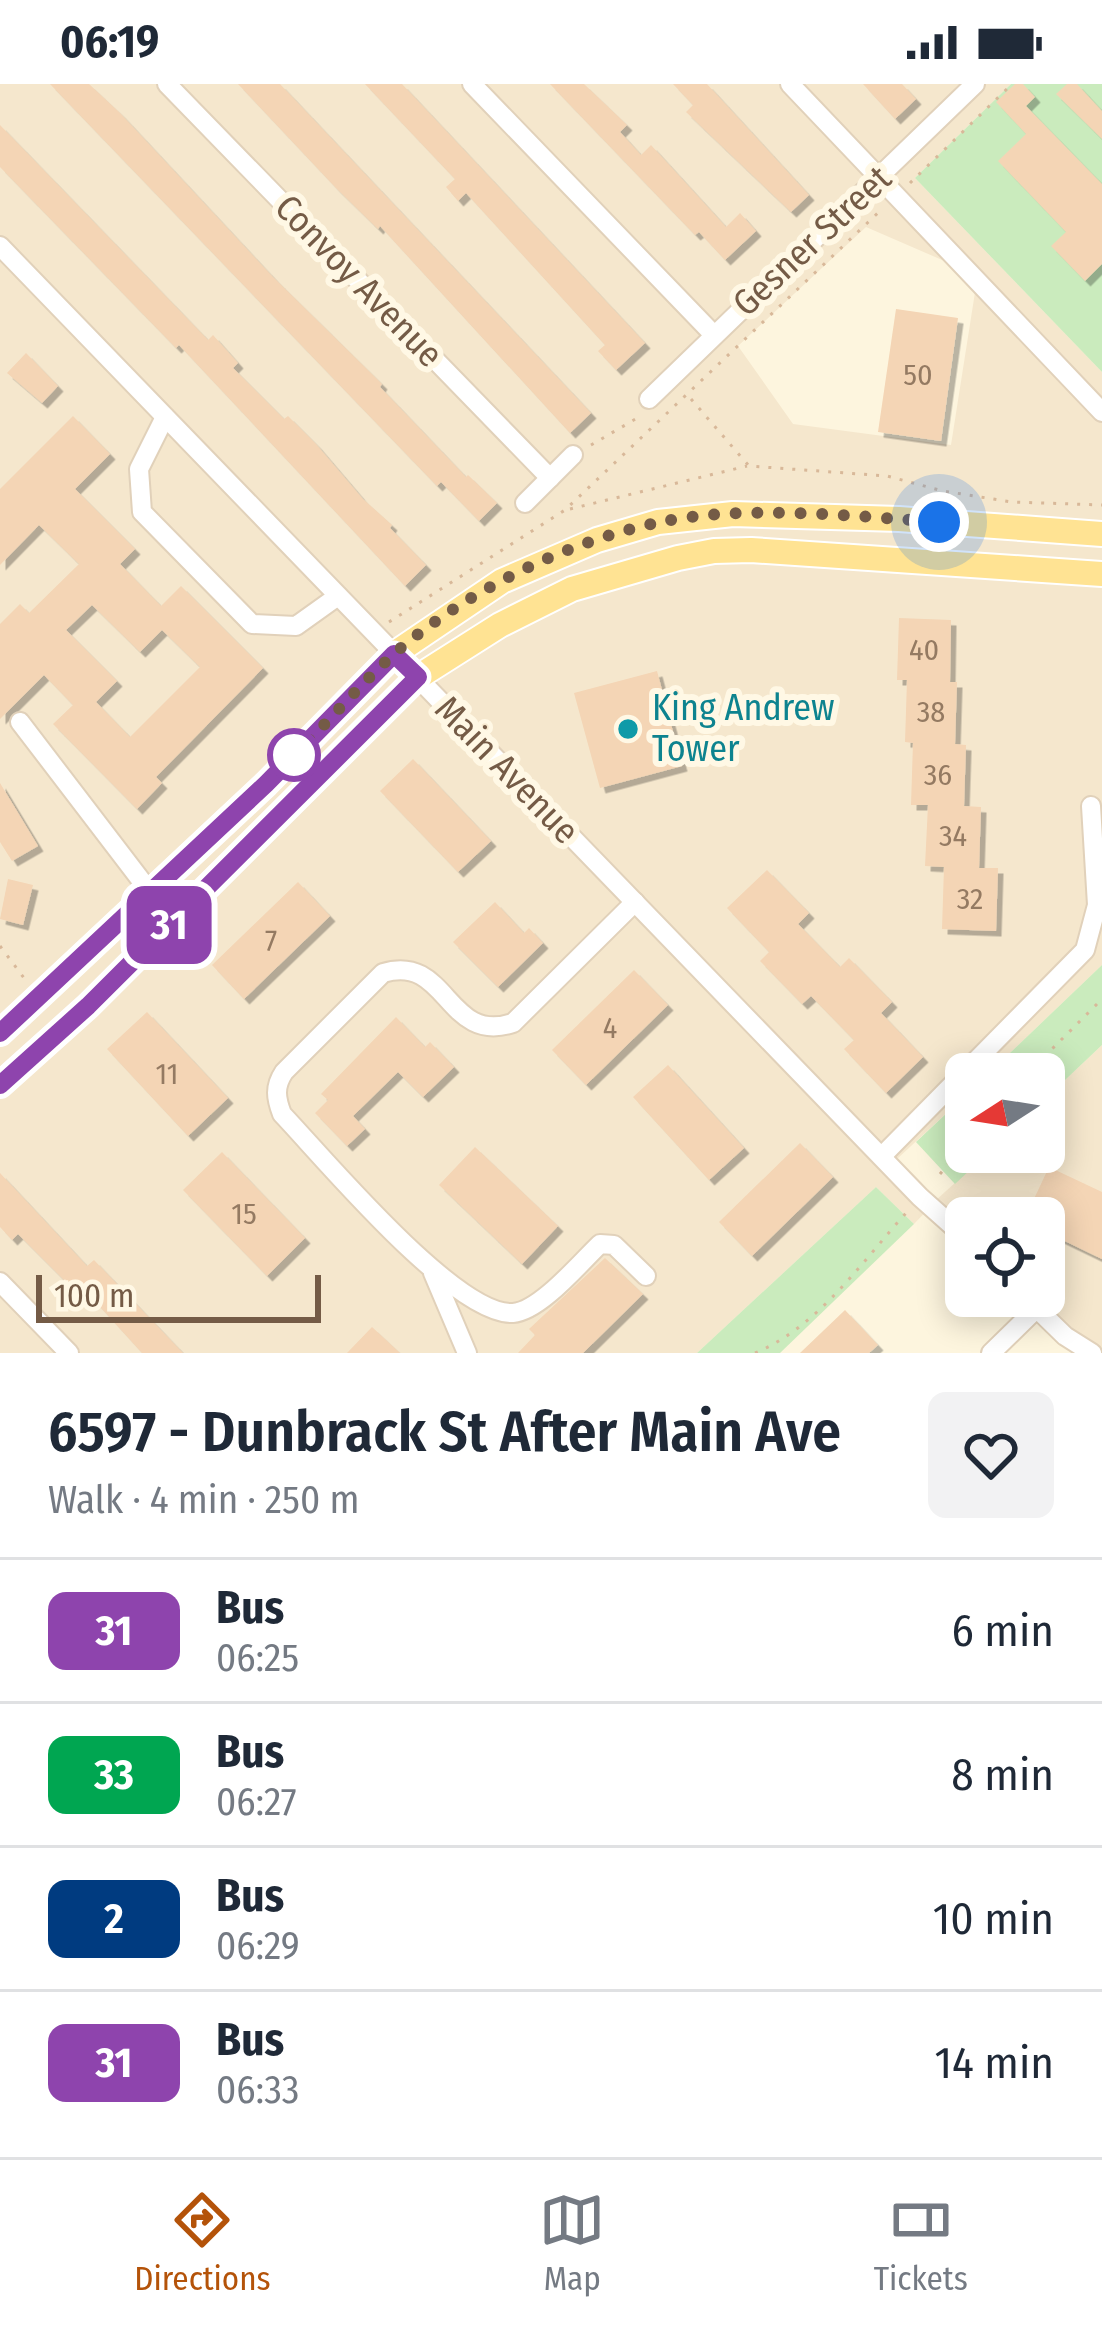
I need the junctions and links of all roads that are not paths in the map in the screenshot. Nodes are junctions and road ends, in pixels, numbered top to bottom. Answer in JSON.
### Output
{"nodes":[{"id":1,"x":167,"y":84,"type":"edge"},
{"id":2,"x":472,"y":84,"type":"edge"},
{"id":3,"x":790,"y":84,"type":"edge"},
{"id":4,"x":976,"y":84,"type":"edge"},
{"id":5,"x":880,"y":178,"type":"junction"},
{"id":6,"x":0,"y":246,"type":"edge"},
{"id":7,"x":714,"y":335,"type":"junction"},
{"id":8,"x":650,"y":407,"type":"road end"},
{"id":9,"x":1102,"y":412,"type":"edge"},
{"id":10,"x":165,"y":417,"type":"junction"},
{"id":11,"x":573,"y":455,"type":"road end"},
{"id":12,"x":550,"y":478,"type":"junction"},
{"id":13,"x":525,"y":503,"type":"dead end"},
{"id":14,"x":1102,"y":534,"type":"edge"},
{"id":15,"x":1102,"y":574,"type":"edge"},
{"id":16,"x":338,"y":596,"type":"junction"},
{"id":17,"x":394,"y":654,"type":"junction"},
{"id":18,"x":418,"y":677,"type":"junction"},
{"id":19,"x":20,"y":722,"type":"dead end"},
{"id":20,"x":1091,"y":806,"type":"dead end"},
{"id":21,"x":150,"y":892,"type":"junction"},
{"id":22,"x":635,"y":902,"type":"junction"},
{"id":23,"x":0,"y":1033,"type":"edge"},
{"id":24,"x":0,"y":1085,"type":"edge"},
{"id":25,"x":882,"y":1156,"type":"junction"},
{"id":26,"x":945,"y":1218,"type":"edge"},
{"id":27,"x":433,"y":1273,"type":"junction"},
{"id":28,"x":646,"y":1276,"type":"dead end"},
{"id":29,"x":0,"y":1282,"type":"edge"},
{"id":30,"x":1019,"y":1317,"type":"edge"},
{"id":31,"x":1047,"y":1317,"type":"edge"},
{"id":32,"x":993,"y":1352,"type":"edge"},
{"id":33,"x":69,"y":1353,"type":"edge"},
{"id":34,"x":467,"y":1353,"type":"edge"},
{"id":35,"x":1092,"y":1353,"type":"edge"}],
"edges":[{"from":1,"to":12,"type":"street","name":"Convoy Avenue"},
{"from":2,"to":7,"type":"street"},
{"from":3,"to":5,"type":"street"},
{"from":4,"to":5,"type":"street","name":"Gesner Street"},
{"from":5,"to":7,"type":"street","name":"Gesner Street"},
{"from":5,"to":9,"type":"street"},
{"from":6,"to":10,"type":"street","name":"Main Avenue"},
{"from":7,"to":8,"type":"street","name":"Gesner Street"},
{"from":10,"to":16,"type":"street","name":"Main Avenue"},
{"from":10,"to":16,"type":"street"},
{"from":11,"to":12,"type":"street"},
{"from":12,"to":13,"type":"street"},
{"from":14,"to":17,"type":"main road"},
{"from":15,"to":18,"type":"main road"},
{"from":16,"to":17,"type":"street","name":"Main Avenue"},
{"from":17,"to":18,"type":"street","name":"Main Avenue"},
{"from":17,"to":21,"type":"main road"},
{"from":18,"to":22,"type":"street","name":"Main Avenue"},
{"from":18,"to":24,"type":"main road"},
{"from":19,"to":21,"type":"street"},
{"from":20,"to":25,"type":"street"},
{"from":21,"to":23,"type":"main road"},
{"from":22,"to":25,"type":"street","name":"Main Avenue"},
{"from":22,"to":27,"type":"street"},
{"from":25,"to":26,"type":"street","name":"Main Avenue"},
{"from":27,"to":28,"type":"street"},
{"from":27,"to":34,"type":"street"},
{"from":29,"to":33,"type":"street"},
{"from":30,"to":32,"type":"street"},
{"from":31,"to":35,"type":"street"}]}
